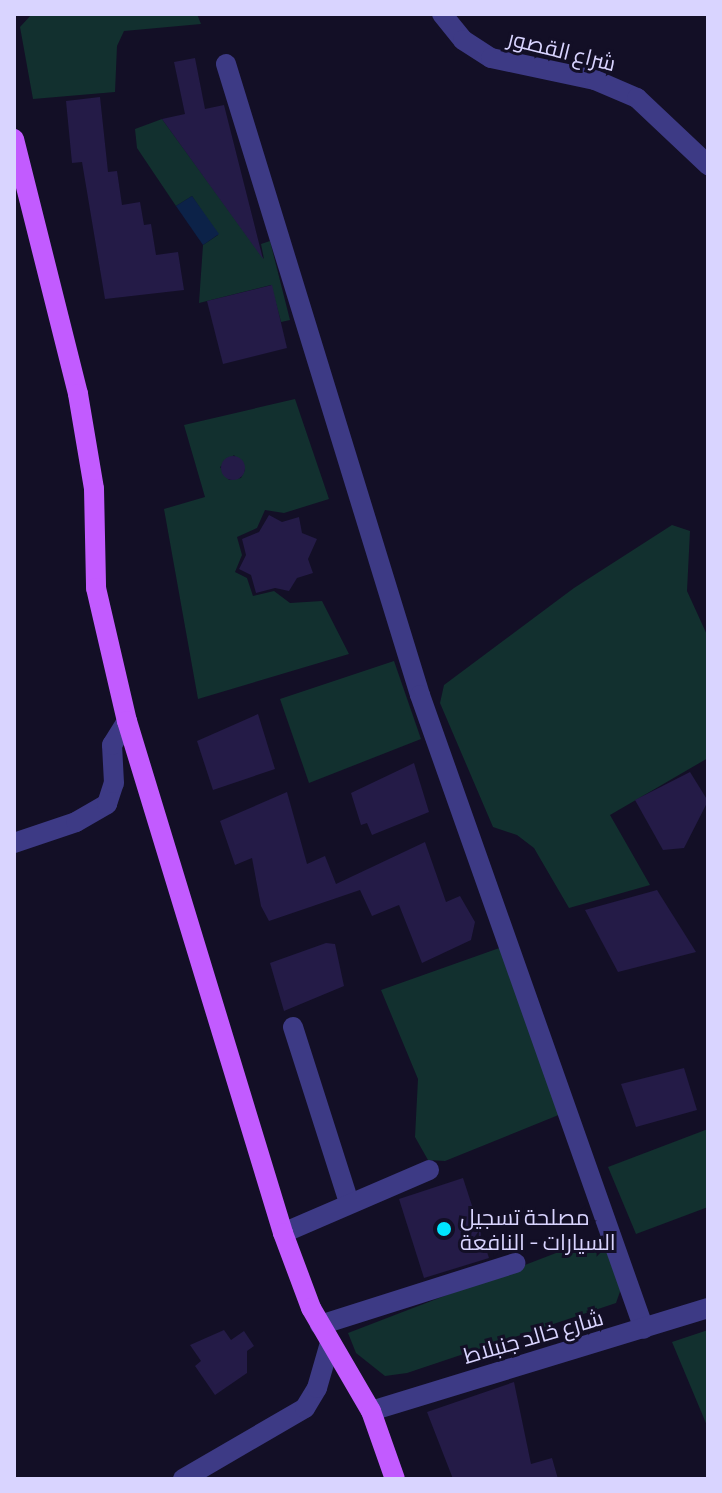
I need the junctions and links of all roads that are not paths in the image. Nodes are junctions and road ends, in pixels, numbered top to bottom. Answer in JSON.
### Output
{"nodes":[{"id":1,"x":442,"y":14,"type":"edge"},
{"id":2,"x":226,"y":64,"type":"dead end"},
{"id":3,"x":14,"y":139,"type":"edge"},
{"id":4,"x":708,"y":165,"type":"edge"},
{"id":5,"x":127,"y":721,"type":"junction"},
{"id":6,"x":14,"y":843,"type":"edge"},
{"id":7,"x":293,"y":1027,"type":"dead end"},
{"id":8,"x":429,"y":1170,"type":"dead end"},
{"id":9,"x":349,"y":1202,"type":"junction"},
{"id":10,"x":283,"y":1233,"type":"junction"},
{"id":11,"x":515,"y":1263,"type":"dead end"},
{"id":12,"x":708,"y":1308,"type":"edge"},
{"id":13,"x":320,"y":1325,"type":"junction"},
{"id":14,"x":644,"y":1329,"type":"junction"},
{"id":15,"x":330,"y":1343,"type":"junction"},
{"id":16,"x":371,"y":1411,"type":"junction"},
{"id":17,"x":183,"y":1479,"type":"edge"},
{"id":18,"x":395,"y":1479,"type":"edge"}],
"edges":[{"from":1,"to":4,"type":"street","name":"شراع القصور"},
{"from":2,"to":14,"type":"street"},
{"from":3,"to":5,"type":"main road"},
{"from":5,"to":6,"type":"street"},
{"from":5,"to":10,"type":"main road"},
{"from":7,"to":9,"type":"street"},
{"from":8,"to":9,"type":"street"},
{"from":9,"to":10,"type":"street"},
{"from":10,"to":13,"type":"main road"},
{"from":11,"to":13,"type":"street"},
{"from":12,"to":14,"type":"street","name":"شارع خالد جنبلاط"},
{"from":13,"to":15,"type":"main road"},
{"from":14,"to":16,"type":"street","name":"شارع خالد جنبلاط"},
{"from":15,"to":16,"type":"main road"},
{"from":15,"to":17,"type":"street"},
{"from":16,"to":18,"type":"main road"}]}
